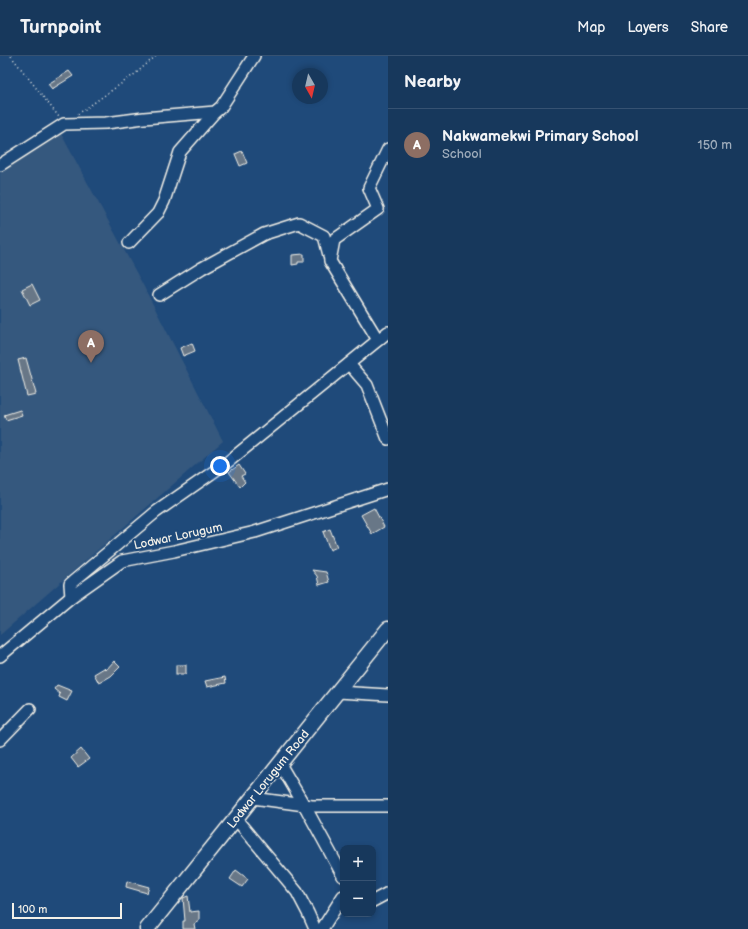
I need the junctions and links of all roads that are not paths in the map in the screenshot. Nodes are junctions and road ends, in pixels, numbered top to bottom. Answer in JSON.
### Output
{"nodes":[{"id":1,"x":254,"y":56,"type":"edge"},
{"id":2,"x":215,"y":112,"type":"junction"},
{"id":3,"x":388,"y":148,"type":"edge"},
{"id":4,"x":0,"y":165,"type":"edge"},
{"id":5,"x":128,"y":243,"type":"dead end"},
{"id":6,"x":330,"y":261,"type":"junction"},
{"id":7,"x":159,"y":295,"type":"dead end"},
{"id":8,"x":388,"y":332,"type":"edge"},
{"id":9,"x":378,"y":340,"type":"junction"},
{"id":10,"x":349,"y":364,"type":"junction"},
{"id":11,"x":388,"y":439,"type":"edge"},
{"id":12,"x":388,"y":489,"type":"edge"},
{"id":13,"x":71,"y":597,"type":"junction"},
{"id":14,"x":388,"y":629,"type":"edge"},
{"id":15,"x":0,"y":656,"type":"edge"},
{"id":16,"x":338,"y":692,"type":"junction"},
{"id":17,"x":388,"y":695,"type":"edge"},
{"id":18,"x":30,"y":709,"type":"dead end"},
{"id":19,"x":0,"y":740,"type":"edge"},
{"id":20,"x":280,"y":764,"type":"junction"},
{"id":21,"x":253,"y":798,"type":"junction"},
{"id":22,"x":304,"y":805,"type":"junction"},
{"id":23,"x":388,"y":806,"type":"edge"},
{"id":24,"x":236,"y":819,"type":"junction"},
{"id":25,"x":340,"y":871,"type":"edge"},
{"id":26,"x":388,"y":893,"type":"edge"},
{"id":27,"x":376,"y":899,"type":"edge"},
{"id":28,"x":340,"y":901,"type":"edge"},
{"id":29,"x":147,"y":929,"type":"edge"},
{"id":30,"x":315,"y":929,"type":"edge"},
{"id":31,"x":322,"y":929,"type":"edge"}],
"edges":[{"from":1,"to":2,"type":"street"},
{"from":2,"to":4,"type":"street"},
{"from":2,"to":5,"type":"street"},
{"from":3,"to":6,"type":"street"},
{"from":6,"to":7,"type":"street"},
{"from":6,"to":9,"type":"street"},
{"from":8,"to":9,"type":"street"},
{"from":9,"to":10,"type":"street"},
{"from":10,"to":11,"type":"street"},
{"from":10,"to":13,"type":"street"},
{"from":12,"to":13,"type":"street","name":"Lodwar Lorugum"},
{"from":13,"to":15,"type":"street","name":"Lodwar Lorugum"},
{"from":14,"to":16,"type":"main road","name":"Lodwar Lorugum Road"},
{"from":16,"to":17,"type":"street"},
{"from":16,"to":20,"type":"main road","name":"Lodwar Lorugum Road"},
{"from":18,"to":19,"type":"street"},
{"from":20,"to":21,"type":"main road","name":"Lodwar Lorugum Road"},
{"from":20,"to":22,"type":"street"},
{"from":21,"to":22,"type":"street"},
{"from":21,"to":24,"type":"main road","name":"Lodwar Lorugum Road"},
{"from":22,"to":23,"type":"street"},
{"from":22,"to":25,"type":"street"},
{"from":24,"to":29,"type":"main road","name":"Lodwar Lorugum Road"},
{"from":24,"to":30,"type":"street"},
{"from":26,"to":27,"type":"street"},
{"from":28,"to":31,"type":"street"}]}
